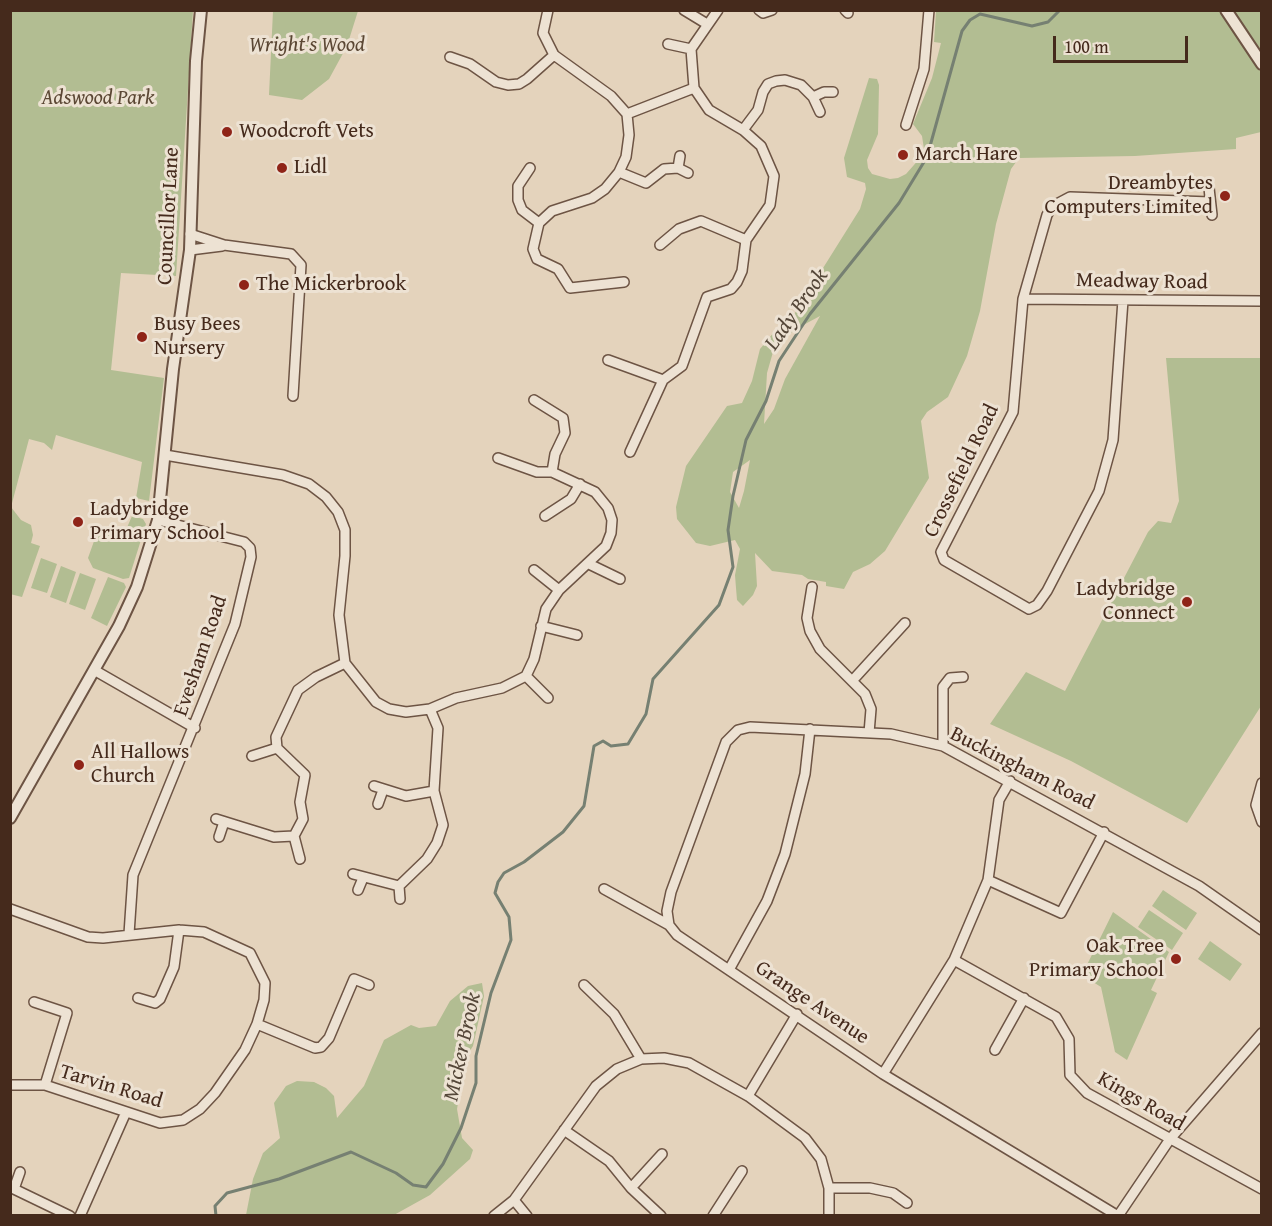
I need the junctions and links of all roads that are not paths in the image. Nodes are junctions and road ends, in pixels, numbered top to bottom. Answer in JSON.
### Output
{"nodes":[{"id":1,"x":201,"y":10,"type":"edge"},
{"id":2,"x":548,"y":10,"type":"edge"},
{"id":3,"x":684,"y":10,"type":"edge"},
{"id":4,"x":718,"y":10,"type":"edge"},
{"id":5,"x":759,"y":10,"type":"edge"},
{"id":6,"x":772,"y":10,"type":"edge"},
{"id":7,"x":929,"y":10,"type":"edge"},
{"id":8,"x":1226,"y":10,"type":"edge"},
{"id":9,"x":707,"y":24,"type":"junction"},
{"id":10,"x":668,"y":44,"type":"dead end"},
{"id":11,"x":691,"y":49,"type":"junction"},
{"id":12,"x":554,"y":55,"type":"junction"},
{"id":13,"x":450,"y":57,"type":"dead end"},
{"id":14,"x":1262,"y":64,"type":"edge"},
{"id":15,"x":694,"y":88,"type":"junction"},
{"id":16,"x":833,"y":92,"type":"dead end"},
{"id":17,"x":813,"y":97,"type":"junction"},
{"id":18,"x":820,"y":112,"type":"dead end"},
{"id":19,"x":627,"y":114,"type":"junction"},
{"id":20,"x":906,"y":125,"type":"dead end"},
{"id":21,"x":743,"y":130,"type":"junction"},
{"id":22,"x":680,"y":156,"type":"dead end"},
{"id":23,"x":530,"y":168,"type":"dead end"},
{"id":24,"x":678,"y":168,"type":"junction"},
{"id":25,"x":619,"y":172,"type":"junction"},
{"id":26,"x":688,"y":173,"type":"dead end"},
{"id":27,"x":1209,"y":188,"type":"dead end"},
{"id":28,"x":1210,"y":202,"type":"junction"},
{"id":29,"x":1212,"y":215,"type":"dead end"},
{"id":30,"x":539,"y":223,"type":"junction"},
{"id":31,"x":190,"y":234,"type":"junction"},
{"id":32,"x":746,"y":240,"type":"junction"},
{"id":33,"x":224,"y":245,"type":"junction"},
{"id":34,"x":660,"y":245,"type":"dead end"},
{"id":35,"x":190,"y":250,"type":"junction"},
{"id":36,"x":624,"y":282,"type":"dead end"},
{"id":37,"x":1023,"y":299,"type":"junction"},
{"id":38,"x":1123,"y":300,"type":"junction"},
{"id":39,"x":1262,"y":301,"type":"edge"},
{"id":40,"x":609,"y":360,"type":"dead end"},
{"id":41,"x":663,"y":380,"type":"junction"},
{"id":42,"x":293,"y":396,"type":"dead end"},
{"id":43,"x":534,"y":400,"type":"dead end"},
{"id":44,"x":630,"y":452,"type":"dead end"},
{"id":45,"x":165,"y":455,"type":"junction"},
{"id":46,"x":498,"y":458,"type":"dead end"},
{"id":47,"x":552,"y":472,"type":"junction"},
{"id":48,"x":580,"y":484,"type":"junction"},
{"id":49,"x":545,"y":516,"type":"dead end"},
{"id":50,"x":158,"y":520,"type":"junction"},
{"id":51,"x":589,"y":564,"type":"junction"},
{"id":52,"x":534,"y":570,"type":"dead end"},
{"id":53,"x":620,"y":579,"type":"dead end"},
{"id":54,"x":812,"y":587,"type":"dead end"},
{"id":55,"x":559,"y":590,"type":"junction"},
{"id":56,"x":905,"y":623,"type":"dead end"},
{"id":57,"x":541,"y":626,"type":"junction"},
{"id":58,"x":577,"y":635,"type":"dead end"},
{"id":59,"x":345,"y":663,"type":"junction"},
{"id":60,"x":94,"y":670,"type":"junction"},
{"id":61,"x":526,"y":676,"type":"junction"},
{"id":62,"x":963,"y":677,"type":"dead end"},
{"id":63,"x":852,"y":681,"type":"junction"},
{"id":64,"x":548,"y":698,"type":"dead end"},
{"id":65,"x":430,"y":709,"type":"junction"},
{"id":66,"x":195,"y":728,"type":"junction"},
{"id":67,"x":810,"y":729,"type":"junction"},
{"id":68,"x":869,"y":733,"type":"junction"},
{"id":69,"x":943,"y":746,"type":"junction"},
{"id":70,"x":277,"y":748,"type":"junction"},
{"id":71,"x":252,"y":756,"type":"dead end"},
{"id":72,"x":1010,"y":781,"type":"junction"},
{"id":73,"x":1262,"y":783,"type":"edge"},
{"id":74,"x":434,"y":791,"type":"junction"},
{"id":75,"x":378,"y":804,"type":"dead end"},
{"id":76,"x":10,"y":818,"type":"edge"},
{"id":77,"x":1262,"y":822,"type":"edge"},
{"id":78,"x":1104,"y":832,"type":"junction"},
{"id":79,"x":294,"y":836,"type":"junction"},
{"id":80,"x":219,"y":837,"type":"dead end"},
{"id":81,"x":300,"y":859,"type":"dead end"},
{"id":82,"x":353,"y":874,"type":"dead end"},
{"id":83,"x":363,"y":878,"type":"junction"},
{"id":84,"x":988,"y":880,"type":"junction"},
{"id":85,"x":399,"y":886,"type":"junction"},
{"id":86,"x":604,"y":889,"type":"dead end"},
{"id":87,"x":358,"y":890,"type":"dead end"},
{"id":88,"x":400,"y":899,"type":"dead end"},
{"id":89,"x":10,"y":909,"type":"edge"},
{"id":90,"x":669,"y":925,"type":"junction"},
{"id":91,"x":179,"y":930,"type":"junction"},
{"id":92,"x":1262,"y":930,"type":"edge"},
{"id":93,"x":129,"y":934,"type":"junction"},
{"id":94,"x":954,"y":960,"type":"junction"},
{"id":95,"x":730,"y":968,"type":"junction"},
{"id":96,"x":369,"y":985,"type":"dead end"},
{"id":97,"x":584,"y":985,"type":"dead end"},
{"id":98,"x":138,"y":998,"type":"dead end"},
{"id":99,"x":1024,"y":998,"type":"junction"},
{"id":100,"x":34,"y":1002,"type":"dead end"},
{"id":101,"x":797,"y":1014,"type":"junction"},
{"id":102,"x":257,"y":1024,"type":"junction"},
{"id":103,"x":1262,"y":1033,"type":"edge"},
{"id":104,"x":994,"y":1050,"type":"dead end"},
{"id":105,"x":641,"y":1059,"type":"junction"},
{"id":106,"x":883,"y":1074,"type":"junction"},
{"id":107,"x":10,"y":1085,"type":"edge"},
{"id":108,"x":45,"y":1085,"type":"junction"},
{"id":109,"x":748,"y":1096,"type":"junction"},
{"id":110,"x":126,"y":1112,"type":"junction"},
{"id":111,"x":564,"y":1130,"type":"junction"},
{"id":112,"x":1170,"y":1139,"type":"junction"},
{"id":113,"x":662,"y":1154,"type":"dead end"},
{"id":114,"x":742,"y":1171,"type":"dead end"},
{"id":115,"x":20,"y":1172,"type":"dead end"},
{"id":116,"x":631,"y":1188,"type":"junction"},
{"id":117,"x":829,"y":1188,"type":"junction"},
{"id":118,"x":1262,"y":1189,"type":"edge"},
{"id":119,"x":514,"y":1200,"type":"junction"},
{"id":120,"x":907,"y":1203,"type":"dead end"},
{"id":121,"x":70,"y":1215,"type":"edge"},
{"id":122,"x":80,"y":1215,"type":"edge"},
{"id":123,"x":494,"y":1215,"type":"edge"},
{"id":124,"x":527,"y":1215,"type":"edge"},
{"id":125,"x":661,"y":1215,"type":"edge"},
{"id":126,"x":713,"y":1215,"type":"edge"},
{"id":127,"x":829,"y":1215,"type":"edge"},
{"id":128,"x":1118,"y":1215,"type":"edge"}],
"edges":[{"from":1,"to":31,"type":"street","name":"Councillor Lane"},
{"from":2,"to":12,"type":"street"},
{"from":3,"to":9,"type":"street"},
{"from":4,"to":9,"type":"street"},
{"from":5,"to":6,"type":"street"},
{"from":7,"to":20,"type":"street"},
{"from":8,"to":14,"type":"street"},
{"from":9,"to":11,"type":"street"},
{"from":10,"to":11,"type":"street"},
{"from":11,"to":15,"type":"street"},
{"from":12,"to":13,"type":"street"},
{"from":12,"to":19,"type":"street"},
{"from":15,"to":19,"type":"street"},
{"from":15,"to":21,"type":"street"},
{"from":16,"to":17,"type":"street"},
{"from":17,"to":18,"type":"street"},
{"from":17,"to":21,"type":"street"},
{"from":19,"to":25,"type":"street"},
{"from":21,"to":32,"type":"street"},
{"from":22,"to":24,"type":"street"},
{"from":23,"to":30,"type":"street"},
{"from":24,"to":25,"type":"street"},
{"from":24,"to":26,"type":"street"},
{"from":25,"to":30,"type":"street"},
{"from":27,"to":28,"type":"street"},
{"from":28,"to":29,"type":"street"},
{"from":28,"to":37,"type":"street","name":"Crossefield Road"},
{"from":30,"to":36,"type":"street"},
{"from":31,"to":33,"type":"street"},
{"from":31,"to":35,"type":"street","name":"Councillor Lane"},
{"from":32,"to":34,"type":"street"},
{"from":32,"to":41,"type":"street"},
{"from":33,"to":35,"type":"street"},
{"from":33,"to":42,"type":"street"},
{"from":35,"to":45,"type":"street","name":"Councillor Lane"},
{"from":37,"to":38,"type":"street","name":"Meadway Road"},
{"from":37,"to":38,"type":"street","name":"Crossefield Road"},
{"from":38,"to":39,"type":"street","name":"Meadway Road"},
{"from":40,"to":41,"type":"street"},
{"from":41,"to":44,"type":"street"},
{"from":43,"to":47,"type":"street"},
{"from":45,"to":50,"type":"street","name":"Councillor Lane"},
{"from":45,"to":59,"type":"street"},
{"from":46,"to":47,"type":"street"},
{"from":47,"to":48,"type":"street"},
{"from":48,"to":49,"type":"street"},
{"from":48,"to":51,"type":"street"},
{"from":50,"to":60,"type":"street","name":"Councillor Lane"},
{"from":50,"to":66,"type":"street","name":"Evesham Road"},
{"from":51,"to":53,"type":"street"},
{"from":51,"to":55,"type":"street"},
{"from":52,"to":55,"type":"street"},
{"from":54,"to":63,"type":"street"},
{"from":55,"to":57,"type":"street"},
{"from":56,"to":63,"type":"street"},
{"from":57,"to":58,"type":"street"},
{"from":57,"to":61,"type":"street"},
{"from":59,"to":65,"type":"street"},
{"from":59,"to":70,"type":"street"},
{"from":60,"to":66,"type":"street"},
{"from":60,"to":76,"type":"street","name":"Councillor Lane"},
{"from":61,"to":64,"type":"street"},
{"from":61,"to":65,"type":"street"},
{"from":62,"to":69,"type":"street"},
{"from":63,"to":68,"type":"street"},
{"from":65,"to":74,"type":"street"},
{"from":66,"to":93,"type":"street","name":"Evesham Road"},
{"from":67,"to":68,"type":"street","name":"Buckingham Road"},
{"from":67,"to":90,"type":"street","name":"Buckingham Road"},
{"from":67,"to":95,"type":"street"},
{"from":68,"to":69,"type":"street","name":"Buckingham Road"},
{"from":69,"to":72,"type":"street","name":"Buckingham Road"},
{"from":70,"to":71,"type":"street"},
{"from":70,"to":79,"type":"street"},
{"from":72,"to":78,"type":"street","name":"Buckingham Road"},
{"from":72,"to":84,"type":"street"},
{"from":73,"to":77,"type":"street"},
{"from":74,"to":75,"type":"street"},
{"from":74,"to":85,"type":"street"},
{"from":78,"to":84,"type":"street"},
{"from":78,"to":92,"type":"street","name":"Buckingham Road"},
{"from":79,"to":80,"type":"street"},
{"from":79,"to":81,"type":"street"},
{"from":82,"to":83,"type":"street"},
{"from":83,"to":85,"type":"street"},
{"from":83,"to":87,"type":"street"},
{"from":84,"to":94,"type":"street"},
{"from":85,"to":88,"type":"street"},
{"from":86,"to":90,"type":"street","name":"Grange Avenue"},
{"from":89,"to":93,"type":"street","name":"Tarvin Road"},
{"from":90,"to":95,"type":"street","name":"Grange Avenue"},
{"from":91,"to":93,"type":"street","name":"Tarvin Road"},
{"from":91,"to":98,"type":"street"},
{"from":91,"to":102,"type":"street","name":"Tarvin Road"},
{"from":94,"to":99,"type":"street","name":"Kings Road"},
{"from":94,"to":106,"type":"street"},
{"from":95,"to":101,"type":"street","name":"Grange Avenue"},
{"from":96,"to":102,"type":"street"},
{"from":97,"to":105,"type":"street"},
{"from":99,"to":104,"type":"street"},
{"from":99,"to":112,"type":"street","name":"Kings Road"},
{"from":100,"to":108,"type":"street"},
{"from":101,"to":106,"type":"street","name":"Grange Avenue"},
{"from":101,"to":109,"type":"street"},
{"from":102,"to":110,"type":"street","name":"Tarvin Road"},
{"from":103,"to":112,"type":"street"},
{"from":105,"to":109,"type":"street"},
{"from":105,"to":111,"type":"street"},
{"from":106,"to":128,"type":"street","name":"Grange Avenue"},
{"from":107,"to":108,"type":"street","name":"Tarvin Road"},
{"from":108,"to":110,"type":"street","name":"Tarvin Road"},
{"from":109,"to":117,"type":"street"},
{"from":110,"to":122,"type":"street"},
{"from":111,"to":116,"type":"street"},
{"from":111,"to":119,"type":"street"},
{"from":112,"to":118,"type":"street","name":"Kings Road"},
{"from":112,"to":128,"type":"street"},
{"from":113,"to":116,"type":"street"},
{"from":114,"to":126,"type":"street"},
{"from":115,"to":121,"type":"street"},
{"from":116,"to":125,"type":"street"},
{"from":117,"to":120,"type":"street"},
{"from":117,"to":127,"type":"street"},
{"from":119,"to":123,"type":"street"},
{"from":119,"to":124,"type":"street"}]}
